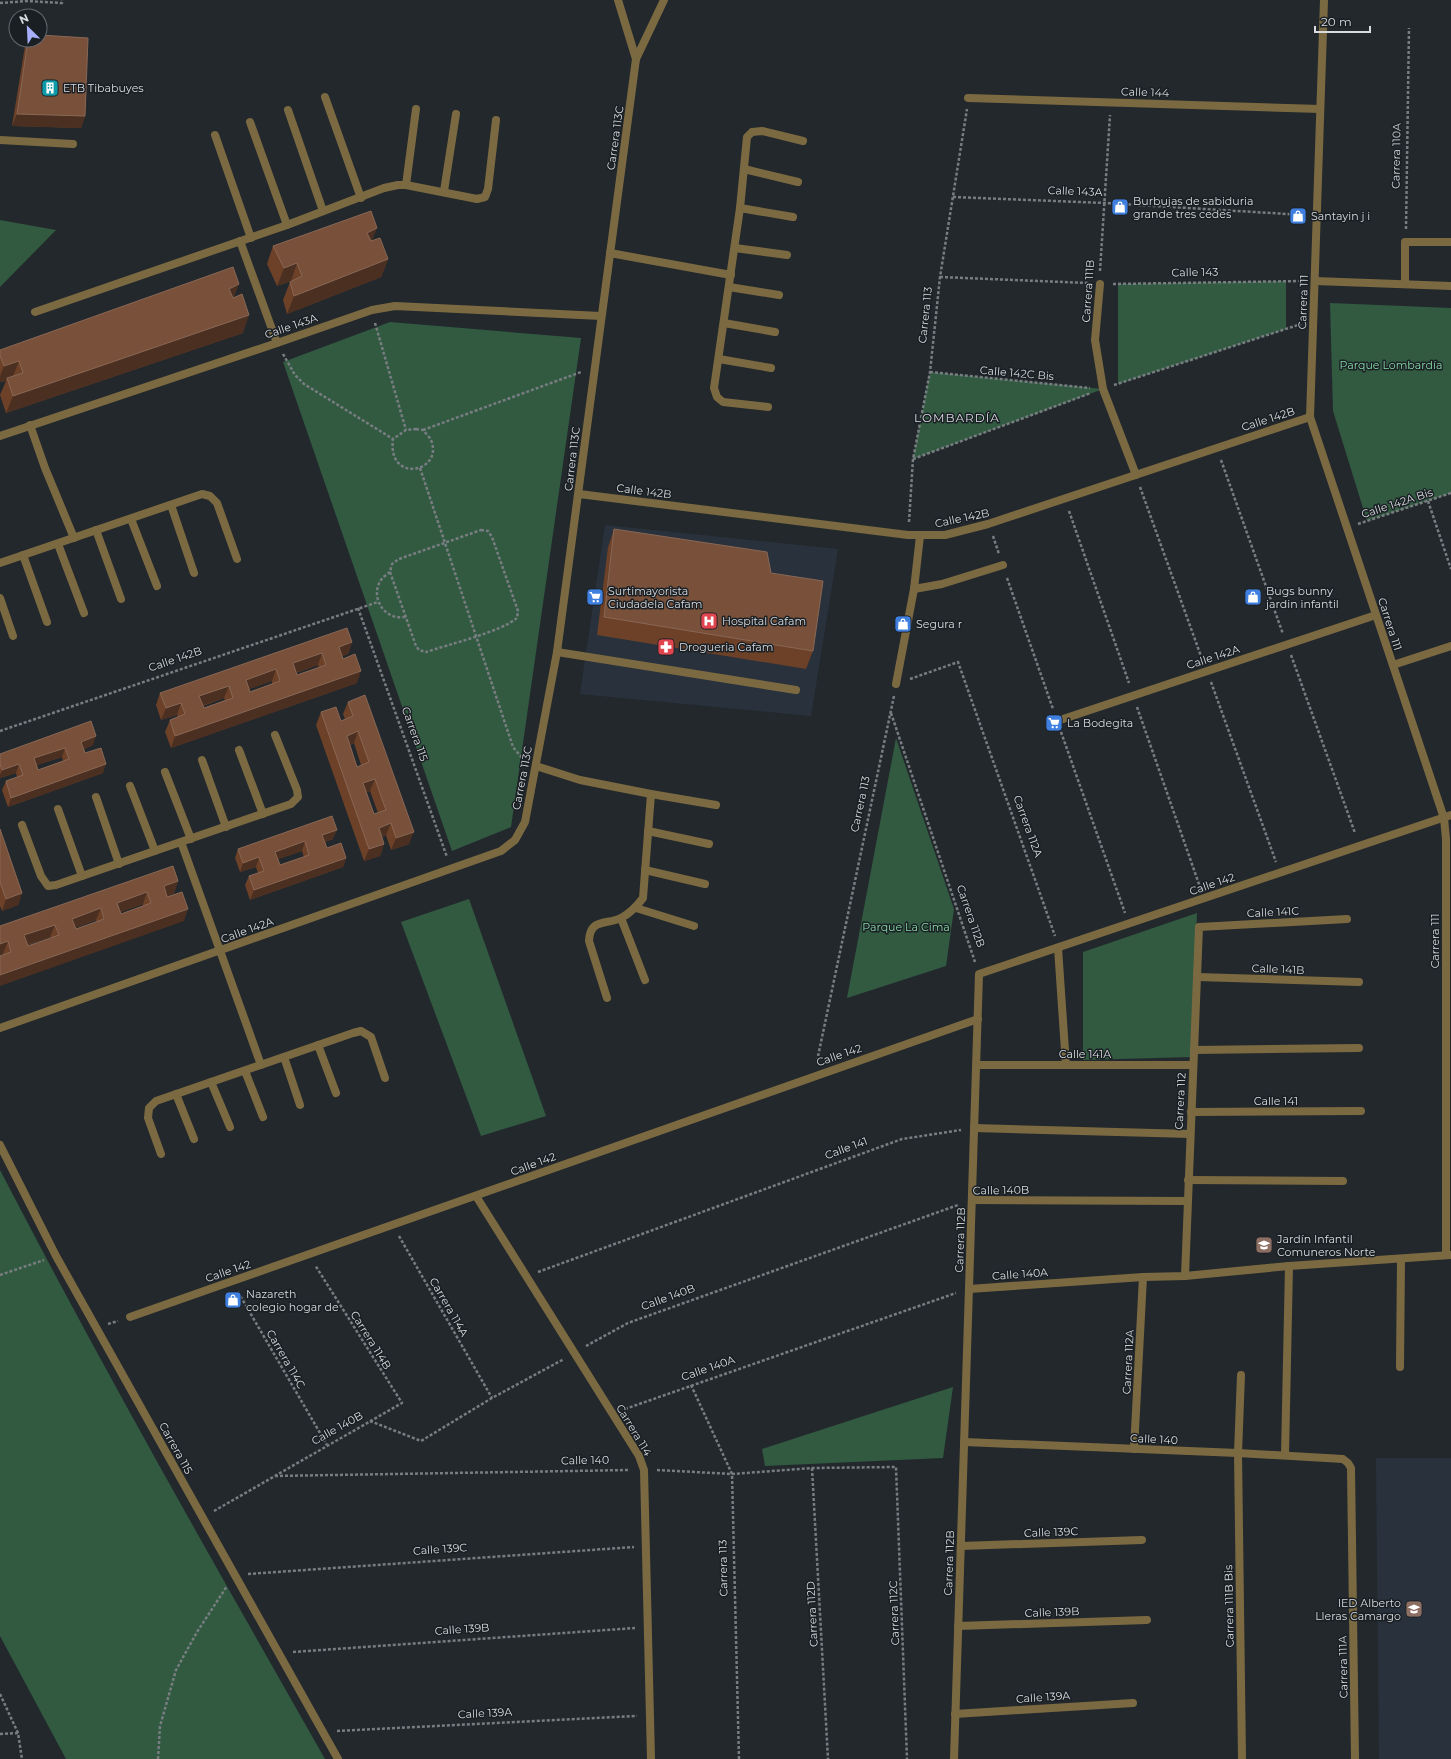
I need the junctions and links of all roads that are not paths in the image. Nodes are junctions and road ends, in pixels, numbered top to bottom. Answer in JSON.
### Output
{"nodes":[{"id":1,"x":618,"y":0,"type":"edge"},
{"id":2,"x":664,"y":0,"type":"edge"},
{"id":3,"x":1324,"y":0,"type":"edge"},
{"id":4,"x":636,"y":59,"type":"junction"},
{"id":5,"x":325,"y":97,"type":"dead end"},
{"id":6,"x":968,"y":98,"type":"road end"},
{"id":7,"x":416,"y":109,"type":"dead end"},
{"id":8,"x":1320,"y":109,"type":"junction"},
{"id":9,"x":288,"y":110,"type":"dead end"},
{"id":10,"x":456,"y":114,"type":"dead end"},
{"id":11,"x":496,"y":120,"type":"dead end"},
{"id":12,"x":250,"y":122,"type":"dead end"},
{"id":13,"x":215,"y":135,"type":"dead end"},
{"id":14,"x":0,"y":140,"type":"edge"},
{"id":15,"x":803,"y":141,"type":"dead end"},
{"id":16,"x":73,"y":144,"type":"dead end"},
{"id":17,"x":744,"y":169,"type":"junction"},
{"id":18,"x":798,"y":182,"type":"dead end"},
{"id":19,"x":406,"y":185,"type":"junction"},
{"id":20,"x":444,"y":192,"type":"junction"},
{"id":21,"x":361,"y":198,"type":"junction"},
{"id":22,"x":740,"y":208,"type":"junction"},
{"id":23,"x":323,"y":211,"type":"junction"},
{"id":24,"x":793,"y":217,"type":"dead end"},
{"id":25,"x":287,"y":226,"type":"junction"},
{"id":26,"x":251,"y":238,"type":"junction"},
{"id":27,"x":240,"y":241,"type":"junction"},
{"id":28,"x":1451,"y":242,"type":"edge"},
{"id":29,"x":734,"y":248,"type":"junction"},
{"id":30,"x":610,"y":253,"type":"junction"},
{"id":31,"x":787,"y":255,"type":"dead end"},
{"id":32,"x":731,"y":275,"type":"junction"},
{"id":33,"x":1315,"y":281,"type":"junction"},
{"id":34,"x":1100,"y":284,"type":"road end"},
{"id":35,"x":1405,"y":284,"type":"junction"},
{"id":36,"x":729,"y":286,"type":"junction"},
{"id":37,"x":1451,"y":286,"type":"edge"},
{"id":38,"x":779,"y":294,"type":"dead end"},
{"id":39,"x":35,"y":312,"type":"dead end"},
{"id":40,"x":601,"y":316,"type":"junction"},
{"id":41,"x":724,"y":323,"type":"junction"},
{"id":42,"x":775,"y":332,"type":"dead end"},
{"id":43,"x":277,"y":343,"type":"junction"},
{"id":44,"x":719,"y":359,"type":"junction"},
{"id":45,"x":770,"y":368,"type":"dead end"},
{"id":46,"x":768,"y":407,"type":"dead end"},
{"id":47,"x":1310,"y":417,"type":"junction"},
{"id":48,"x":30,"y":425,"type":"junction"},
{"id":49,"x":0,"y":436,"type":"edge"},
{"id":50,"x":1136,"y":475,"type":"junction"},
{"id":51,"x":579,"y":494,"type":"junction"},
{"id":52,"x":171,"y":505,"type":"junction"},
{"id":53,"x":131,"y":519,"type":"junction"},
{"id":54,"x":96,"y":530,"type":"junction"},
{"id":55,"x":920,"y":536,"type":"junction"},
{"id":56,"x":74,"y":538,"type":"junction"},
{"id":57,"x":58,"y":544,"type":"junction"},
{"id":58,"x":23,"y":555,"type":"junction"},
{"id":59,"x":237,"y":560,"type":"dead end"},
{"id":60,"x":0,"y":563,"type":"edge"},
{"id":61,"x":1002,"y":565,"type":"dead end"},
{"id":62,"x":194,"y":573,"type":"dead end"},
{"id":63,"x":157,"y":586,"type":"dead end"},
{"id":64,"x":914,"y":589,"type":"junction"},
{"id":65,"x":0,"y":598,"type":"edge"},
{"id":66,"x":121,"y":599,"type":"dead end"},
{"id":67,"x":84,"y":613,"type":"dead end"},
{"id":68,"x":1376,"y":615,"type":"junction"},
{"id":69,"x":47,"y":622,"type":"dead end"},
{"id":70,"x":13,"y":636,"type":"dead end"},
{"id":71,"x":1451,"y":646,"type":"edge"},
{"id":72,"x":558,"y":652,"type":"junction"},
{"id":73,"x":1393,"y":665,"type":"junction"},
{"id":74,"x":896,"y":684,"type":"road end"},
{"id":75,"x":796,"y":690,"type":"dead end"},
{"id":76,"x":1057,"y":721,"type":"dead end"},
{"id":77,"x":275,"y":735,"type":"dead end"},
{"id":78,"x":239,"y":750,"type":"dead end"},
{"id":79,"x":202,"y":760,"type":"dead end"},
{"id":80,"x":536,"y":766,"type":"junction"},
{"id":81,"x":165,"y":772,"type":"dead end"},
{"id":82,"x":130,"y":786,"type":"dead end"},
{"id":83,"x":651,"y":794,"type":"junction"},
{"id":84,"x":96,"y":797,"type":"dead end"},
{"id":85,"x":716,"y":805,"type":"dead end"},
{"id":86,"x":58,"y":809,"type":"dead end"},
{"id":87,"x":263,"y":814,"type":"junction"},
{"id":88,"x":1447,"y":816,"type":"edge"},
{"id":89,"x":22,"y":825,"type":"dead end"},
{"id":90,"x":226,"y":827,"type":"junction"},
{"id":91,"x":648,"y":831,"type":"junction"},
{"id":92,"x":191,"y":839,"type":"junction"},
{"id":93,"x":181,"y":842,"type":"junction"},
{"id":94,"x":709,"y":844,"type":"dead end"},
{"id":95,"x":155,"y":851,"type":"junction"},
{"id":96,"x":501,"y":851,"type":"joint"},
{"id":97,"x":119,"y":864,"type":"junction"},
{"id":98,"x":645,"y":870,"type":"junction"},
{"id":99,"x":82,"y":876,"type":"junction"},
{"id":100,"x":705,"y":884,"type":"dead end"},
{"id":101,"x":636,"y":908,"type":"junction"},
{"id":102,"x":621,"y":918,"type":"junction"},
{"id":103,"x":1347,"y":919,"type":"dead end"},
{"id":104,"x":694,"y":926,"type":"dead end"},
{"id":105,"x":1199,"y":927,"type":"joint"},
{"id":106,"x":1058,"y":948,"type":"junction"},
{"id":107,"x":220,"y":951,"type":"junction"},
{"id":108,"x":979,"y":974,"type":"joint"},
{"id":109,"x":1197,"y":977,"type":"junction"},
{"id":110,"x":645,"y":980,"type":"dead end"},
{"id":111,"x":1359,"y":982,"type":"dead end"},
{"id":112,"x":607,"y":998,"type":"dead end"},
{"id":113,"x":978,"y":1018,"type":"junction"},
{"id":114,"x":0,"y":1028,"type":"edge"},
{"id":115,"x":318,"y":1045,"type":"junction"},
{"id":116,"x":1359,"y":1048,"type":"dead end"},
{"id":117,"x":1194,"y":1050,"type":"junction"},
{"id":118,"x":284,"y":1057,"type":"junction"},
{"id":119,"x":261,"y":1065,"type":"junction"},
{"id":120,"x":976,"y":1065,"type":"junction"},
{"id":121,"x":1066,"y":1065,"type":"junction"},
{"id":122,"x":1193,"y":1065,"type":"junction"},
{"id":123,"x":245,"y":1071,"type":"junction"},
{"id":124,"x":385,"y":1078,"type":"dead end"},
{"id":125,"x":211,"y":1082,"type":"junction"},
{"id":126,"x":336,"y":1093,"type":"dead end"},
{"id":127,"x":176,"y":1094,"type":"junction"},
{"id":128,"x":300,"y":1105,"type":"dead end"},
{"id":129,"x":1361,"y":1111,"type":"dead end"},
{"id":130,"x":1191,"y":1112,"type":"junction"},
{"id":131,"x":264,"y":1117,"type":"dead end"},
{"id":132,"x":230,"y":1127,"type":"dead end"},
{"id":133,"x":974,"y":1128,"type":"junction"},
{"id":134,"x":1190,"y":1134,"type":"junction"},
{"id":135,"x":194,"y":1139,"type":"dead end"},
{"id":136,"x":0,"y":1145,"type":"edge"},
{"id":137,"x":161,"y":1154,"type":"dead end"},
{"id":138,"x":1188,"y":1180,"type":"junction"},
{"id":139,"x":1343,"y":1181,"type":"dead end"},
{"id":140,"x":476,"y":1196,"type":"junction"},
{"id":141,"x":972,"y":1200,"type":"junction"},
{"id":142,"x":1187,"y":1201,"type":"junction"},
{"id":143,"x":1449,"y":1255,"type":"edge"},
{"id":144,"x":1401,"y":1258,"type":"junction"},
{"id":145,"x":1289,"y":1266,"type":"junction"},
{"id":146,"x":1185,"y":1276,"type":"junction"},
{"id":147,"x":1143,"y":1277,"type":"junction"},
{"id":148,"x":969,"y":1289,"type":"junction"},
{"id":149,"x":130,"y":1317,"type":"road end"},
{"id":150,"x":1400,"y":1367,"type":"dead end"},
{"id":151,"x":1240,"y":1375,"type":"dead end"},
{"id":152,"x":964,"y":1442,"type":"junction"},
{"id":153,"x":1134,"y":1449,"type":"junction"},
{"id":154,"x":1238,"y":1453,"type":"junction"},
{"id":155,"x":1285,"y":1455,"type":"junction"},
{"id":156,"x":1343,"y":1459,"type":"joint"},
{"id":157,"x":1142,"y":1540,"type":"dead end"},
{"id":158,"x":961,"y":1546,"type":"junction"},
{"id":159,"x":1147,"y":1620,"type":"dead end"},
{"id":160,"x":958,"y":1626,"type":"junction"},
{"id":161,"x":1133,"y":1702,"type":"dead end"},
{"id":162,"x":955,"y":1714,"type":"junction"},
{"id":163,"x":338,"y":1759,"type":"edge"},
{"id":164,"x":651,"y":1759,"type":"edge"},
{"id":165,"x":954,"y":1759,"type":"edge"},
{"id":166,"x":1242,"y":1759,"type":"edge"},
{"id":167,"x":1355,"y":1759,"type":"edge"}],
"edges":[{"from":1,"to":4,"type":"street","name":"Carrera 113C"},
{"from":2,"to":4,"type":"street","name":"Carrera 113C"},
{"from":3,"to":8,"type":"street","name":"Carrera 111"},
{"from":4,"to":30,"type":"street","name":"Carrera 113C"},
{"from":5,"to":21,"type":"street"},
{"from":6,"to":8,"type":"street","name":"Calle 144"},
{"from":7,"to":19,"type":"street"},
{"from":8,"to":33,"type":"street","name":"Carrera 111"},
{"from":9,"to":23,"type":"street"},
{"from":10,"to":20,"type":"street"},
{"from":11,"to":20,"type":"street"},
{"from":12,"to":25,"type":"street"},
{"from":13,"to":26,"type":"street"},
{"from":14,"to":16,"type":"street"},
{"from":15,"to":17,"type":"street"},
{"from":17,"to":18,"type":"street"},
{"from":17,"to":22,"type":"street"},
{"from":19,"to":20,"type":"street"},
{"from":19,"to":21,"type":"street"},
{"from":21,"to":23,"type":"street"},
{"from":22,"to":24,"type":"street"},
{"from":22,"to":29,"type":"street"},
{"from":23,"to":25,"type":"street"},
{"from":25,"to":26,"type":"street"},
{"from":26,"to":27,"type":"street"},
{"from":27,"to":39,"type":"street"},
{"from":27,"to":43,"type":"street"},
{"from":28,"to":35,"type":"street"},
{"from":29,"to":31,"type":"street"},
{"from":29,"to":32,"type":"street"},
{"from":30,"to":32,"type":"street"},
{"from":30,"to":40,"type":"street","name":"Carrera 113C"},
{"from":32,"to":36,"type":"street"},
{"from":33,"to":35,"type":"street"},
{"from":33,"to":47,"type":"street","name":"Carrera 111"},
{"from":34,"to":50,"type":"street","name":"Carrera 111B"},
{"from":35,"to":37,"type":"street"},
{"from":36,"to":38,"type":"street"},
{"from":36,"to":41,"type":"street"},
{"from":40,"to":43,"type":"street","name":"Calle 143A"},
{"from":40,"to":51,"type":"street","name":"Carrera 113C"},
{"from":41,"to":42,"type":"street"},
{"from":41,"to":44,"type":"street"},
{"from":43,"to":48,"type":"street","name":"Calle 143A"},
{"from":44,"to":45,"type":"street"},
{"from":44,"to":46,"type":"street"},
{"from":47,"to":50,"type":"street","name":"Calle 142B"},
{"from":47,"to":68,"type":"street","name":"Carrera 111"},
{"from":48,"to":49,"type":"street","name":"Calle 143A"},
{"from":48,"to":56,"type":"street"},
{"from":50,"to":55,"type":"street","name":"Calle 142B"},
{"from":51,"to":55,"type":"street","name":"Calle 142B"},
{"from":51,"to":72,"type":"street","name":"Carrera 113C"},
{"from":52,"to":53,"type":"street"},
{"from":52,"to":59,"type":"street"},
{"from":52,"to":62,"type":"street"},
{"from":53,"to":54,"type":"street"},
{"from":53,"to":63,"type":"street"},
{"from":54,"to":56,"type":"street"},
{"from":54,"to":66,"type":"street"},
{"from":55,"to":64,"type":"street"},
{"from":56,"to":57,"type":"street"},
{"from":57,"to":58,"type":"street"},
{"from":57,"to":67,"type":"street"},
{"from":58,"to":60,"type":"street"},
{"from":58,"to":69,"type":"street"},
{"from":61,"to":64,"type":"street"},
{"from":64,"to":74,"type":"street"},
{"from":65,"to":70,"type":"street"},
{"from":68,"to":73,"type":"street","name":"Carrera 111"},
{"from":68,"to":76,"type":"street","name":"Calle 142A"},
{"from":71,"to":73,"type":"street"},
{"from":72,"to":75,"type":"street"},
{"from":72,"to":80,"type":"street","name":"Carrera 113C"},
{"from":73,"to":88,"type":"street","name":"Carrera 111"},
{"from":77,"to":87,"type":"street"},
{"from":78,"to":87,"type":"street"},
{"from":79,"to":90,"type":"street"},
{"from":80,"to":83,"type":"street"},
{"from":80,"to":96,"type":"street","name":"Carrera 113C"},
{"from":81,"to":92,"type":"street"},
{"from":82,"to":95,"type":"street"},
{"from":83,"to":85,"type":"street"},
{"from":83,"to":91,"type":"street"},
{"from":84,"to":97,"type":"street"},
{"from":86,"to":99,"type":"street"},
{"from":87,"to":90,"type":"street"},
{"from":88,"to":106,"type":"street","name":"Calle 142"},
{"from":88,"to":143,"type":"street","name":"Carrera 111"},
{"from":89,"to":99,"type":"street"},
{"from":90,"to":92,"type":"street"},
{"from":91,"to":94,"type":"street"},
{"from":91,"to":98,"type":"street"},
{"from":92,"to":93,"type":"street"},
{"from":93,"to":95,"type":"street"},
{"from":93,"to":107,"type":"street"},
{"from":95,"to":97,"type":"street"},
{"from":96,"to":107,"type":"street","name":"Calle 142A"},
{"from":97,"to":99,"type":"street"},
{"from":98,"to":100,"type":"street"},
{"from":98,"to":101,"type":"street"},
{"from":101,"to":102,"type":"street"},
{"from":101,"to":104,"type":"street"},
{"from":102,"to":110,"type":"street"},
{"from":102,"to":112,"type":"street"},
{"from":103,"to":105,"type":"street","name":"Calle 141C"},
{"from":105,"to":109,"type":"street","name":"Carrera 112"},
{"from":106,"to":108,"type":"street","name":"Calle 142"},
{"from":106,"to":121,"type":"street"},
{"from":107,"to":114,"type":"street","name":"Calle 142A"},
{"from":107,"to":119,"type":"street"},
{"from":108,"to":113,"type":"street","name":"Carrera 112B"},
{"from":109,"to":111,"type":"street","name":"Calle 141B"},
{"from":109,"to":117,"type":"street","name":"Carrera 112"},
{"from":113,"to":120,"type":"street","name":"Carrera 112B"},
{"from":113,"to":140,"type":"street","name":"Calle 142"},
{"from":115,"to":118,"type":"street"},
{"from":115,"to":124,"type":"street"},
{"from":115,"to":126,"type":"street"},
{"from":116,"to":117,"type":"street"},
{"from":117,"to":122,"type":"street","name":"Carrera 112"},
{"from":118,"to":119,"type":"street"},
{"from":118,"to":128,"type":"street"},
{"from":119,"to":123,"type":"street"},
{"from":120,"to":121,"type":"street","name":"Calle 141A"},
{"from":120,"to":133,"type":"street","name":"Carrera 112B"},
{"from":121,"to":122,"type":"street","name":"Calle 141A"},
{"from":122,"to":130,"type":"street","name":"Carrera 112"},
{"from":123,"to":125,"type":"street"},
{"from":123,"to":131,"type":"street"},
{"from":125,"to":127,"type":"street"},
{"from":125,"to":132,"type":"street"},
{"from":127,"to":135,"type":"street"},
{"from":127,"to":137,"type":"street"},
{"from":129,"to":130,"type":"street","name":"Calle 141"},
{"from":130,"to":134,"type":"street","name":"Carrera 112"},
{"from":133,"to":134,"type":"street"},
{"from":133,"to":141,"type":"street","name":"Carrera 112B"},
{"from":134,"to":138,"type":"street","name":"Carrera 112"},
{"from":136,"to":163,"type":"street","name":"Carrera 115"},
{"from":138,"to":139,"type":"street"},
{"from":138,"to":142,"type":"street","name":"Carrera 112"},
{"from":140,"to":149,"type":"street","name":"Calle 142"},
{"from":140,"to":164,"type":"street","name":"Carrera 114"},
{"from":141,"to":142,"type":"street","name":"Calle 140B"},
{"from":141,"to":148,"type":"street","name":"Carrera 112B"},
{"from":142,"to":146,"type":"street","name":"Carrera 112"},
{"from":143,"to":144,"type":"street","name":"Calle 140A"},
{"from":144,"to":145,"type":"street","name":"Calle 140A"},
{"from":144,"to":150,"type":"street"},
{"from":145,"to":146,"type":"street","name":"Calle 140A"},
{"from":145,"to":155,"type":"street"},
{"from":146,"to":147,"type":"street","name":"Calle 140A"},
{"from":147,"to":148,"type":"street","name":"Calle 140A"},
{"from":147,"to":153,"type":"street","name":"Carrera 112A"},
{"from":148,"to":152,"type":"street","name":"Carrera 112B"},
{"from":151,"to":154,"type":"street","name":"Carrera 111B Bis"},
{"from":152,"to":153,"type":"street","name":"Calle 140"},
{"from":152,"to":158,"type":"street","name":"Carrera 112B"},
{"from":153,"to":154,"type":"street","name":"Calle 140"},
{"from":154,"to":155,"type":"street","name":"Calle 140"},
{"from":154,"to":166,"type":"street","name":"Carrera 111B Bis"},
{"from":155,"to":156,"type":"street","name":"Calle 140"},
{"from":156,"to":167,"type":"street","name":"Carrera 111A"},
{"from":157,"to":158,"type":"street","name":"Calle 139C"},
{"from":158,"to":160,"type":"street","name":"Carrera 112B"},
{"from":159,"to":160,"type":"street","name":"Calle 139B"},
{"from":160,"to":162,"type":"street","name":"Carrera 112B"},
{"from":161,"to":162,"type":"street","name":"Calle 139A"},
{"from":162,"to":165,"type":"street","name":"Carrera 112B"}]}
